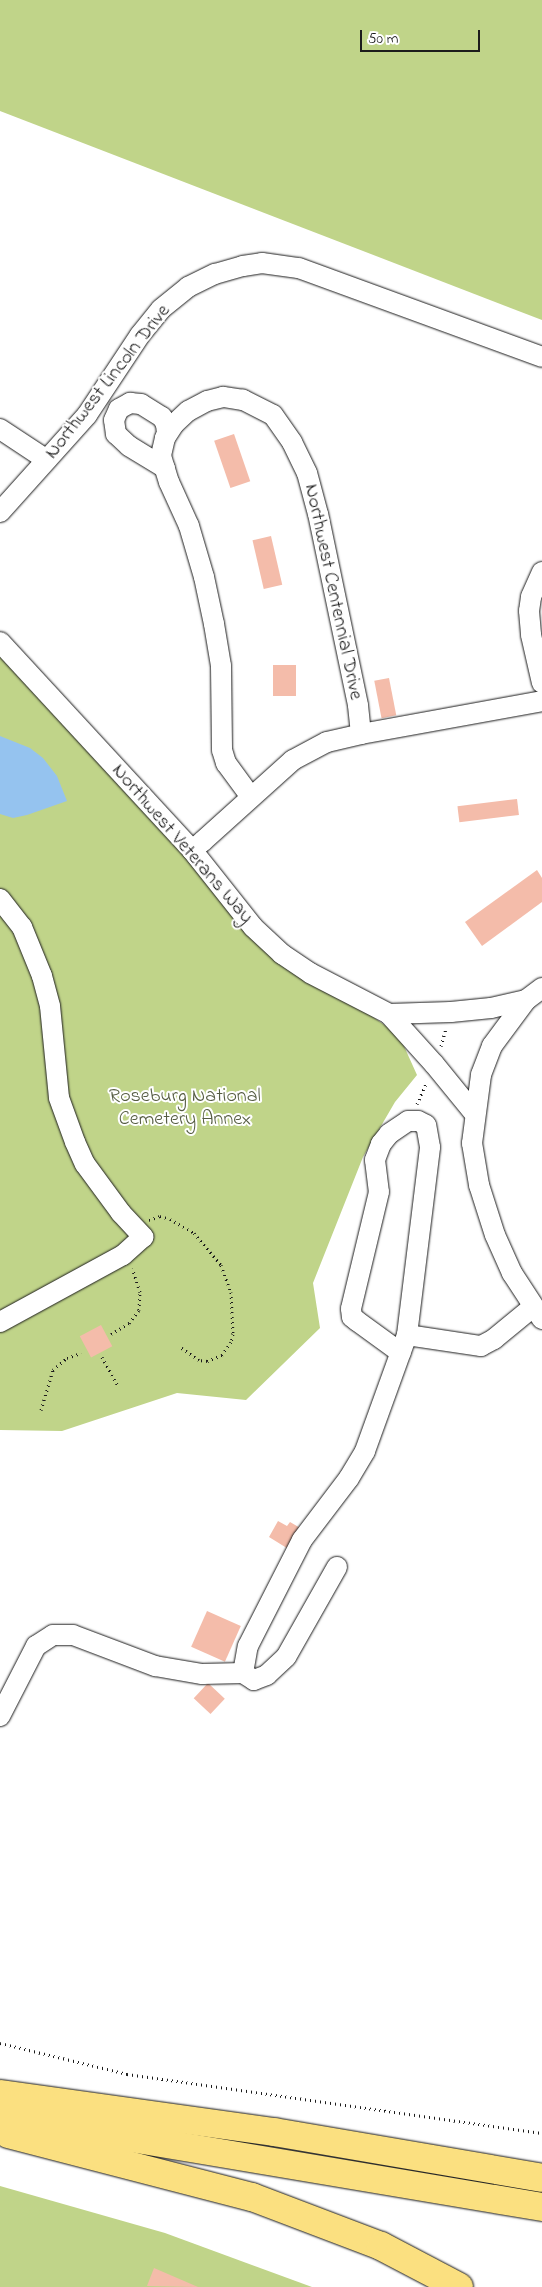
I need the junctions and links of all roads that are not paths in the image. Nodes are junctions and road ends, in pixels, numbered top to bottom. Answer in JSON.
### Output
{"nodes":[{"id":1,"x":542,"y":357,"type":"edge"},
{"id":2,"x":0,"y":429,"type":"edge"},
{"id":3,"x":167,"y":434,"type":"junction"},
{"id":4,"x":47,"y":460,"type":"junction"},
{"id":5,"x":165,"y":468,"type":"junction"},
{"id":6,"x":0,"y":512,"type":"edge"},
{"id":7,"x":542,"y":572,"type":"edge"},
{"id":8,"x":537,"y":634,"type":"edge"},
{"id":9,"x":0,"y":642,"type":"edge"},
{"id":10,"x":542,"y":683,"type":"edge"},
{"id":11,"x":542,"y":701,"type":"edge"},
{"id":12,"x":361,"y":734,"type":"junction"},
{"id":13,"x":251,"y":798,"type":"junction"},
{"id":14,"x":192,"y":850,"type":"junction"},
{"id":15,"x":0,"y":899,"type":"edge"},
{"id":16,"x":542,"y":988,"type":"edge"},
{"id":17,"x":526,"y":1000,"type":"junction"},
{"id":18,"x":389,"y":1014,"type":"junction"},
{"id":19,"x":474,"y":1113,"type":"junction"},
{"id":20,"x":537,"y":1313,"type":"edge"},
{"id":21,"x":0,"y":1322,"type":"edge"},
{"id":22,"x":404,"y":1344,"type":"junction"},
{"id":23,"x":337,"y":1567,"type":"dead end"},
{"id":24,"x":243,"y":1673,"type":"junction"},
{"id":25,"x":0,"y":1716,"type":"edge"},
{"id":26,"x":0,"y":2094,"type":"edge"},
{"id":27,"x":0,"y":2116,"type":"edge"},
{"id":28,"x":0,"y":2132,"type":"edge"},
{"id":29,"x":542,"y":2178,"type":"edge"},
{"id":30,"x":542,"y":2207,"type":"edge"},
{"id":31,"x":460,"y":2287,"type":"edge"}],
"edges":[{"from":1,"to":4,"type":"street","name":"Northwest Lincoln Drive"},
{"from":2,"to":4,"type":"street"},
{"from":3,"to":5,"type":"street","name":"Northwest Centennial Drive"},
{"from":3,"to":5,"type":"street"},
{"from":3,"to":12,"type":"street","name":"Northwest Centennial Drive"},
{"from":4,"to":6,"type":"street","name":"Northwest Lincoln Drive"},
{"from":5,"to":13,"type":"street","name":"Northwest Centennial Drive"},
{"from":7,"to":8,"type":"street"},
{"from":8,"to":10,"type":"street"},
{"from":9,"to":14,"type":"street","name":"Northwest Veterans Way"},
{"from":11,"to":12,"type":"street"},
{"from":12,"to":13,"type":"street"},
{"from":13,"to":14,"type":"street"},
{"from":14,"to":18,"type":"street","name":"Northwest Veterans Way"},
{"from":15,"to":21,"type":"street"},
{"from":16,"to":17,"type":"street","name":"Northwest Veterans Way"},
{"from":17,"to":18,"type":"street","name":"Northwest Veterans Way"},
{"from":17,"to":19,"type":"street","name":"Northwest Veterans Way"},
{"from":18,"to":19,"type":"street","name":"Northwest Veterans Way"},
{"from":19,"to":20,"type":"street","name":"Northwest Veterans Way"},
{"from":20,"to":22,"type":"street"},
{"from":22,"to":22,"type":"street"},
{"from":22,"to":24,"type":"street"},
{"from":23,"to":24,"type":"street"},
{"from":24,"to":25,"type":"street"},
{"from":26,"to":29,"type":"highway"},
{"from":27,"to":30,"type":"highway"},
{"from":28,"to":31,"type":"highway"}]}
